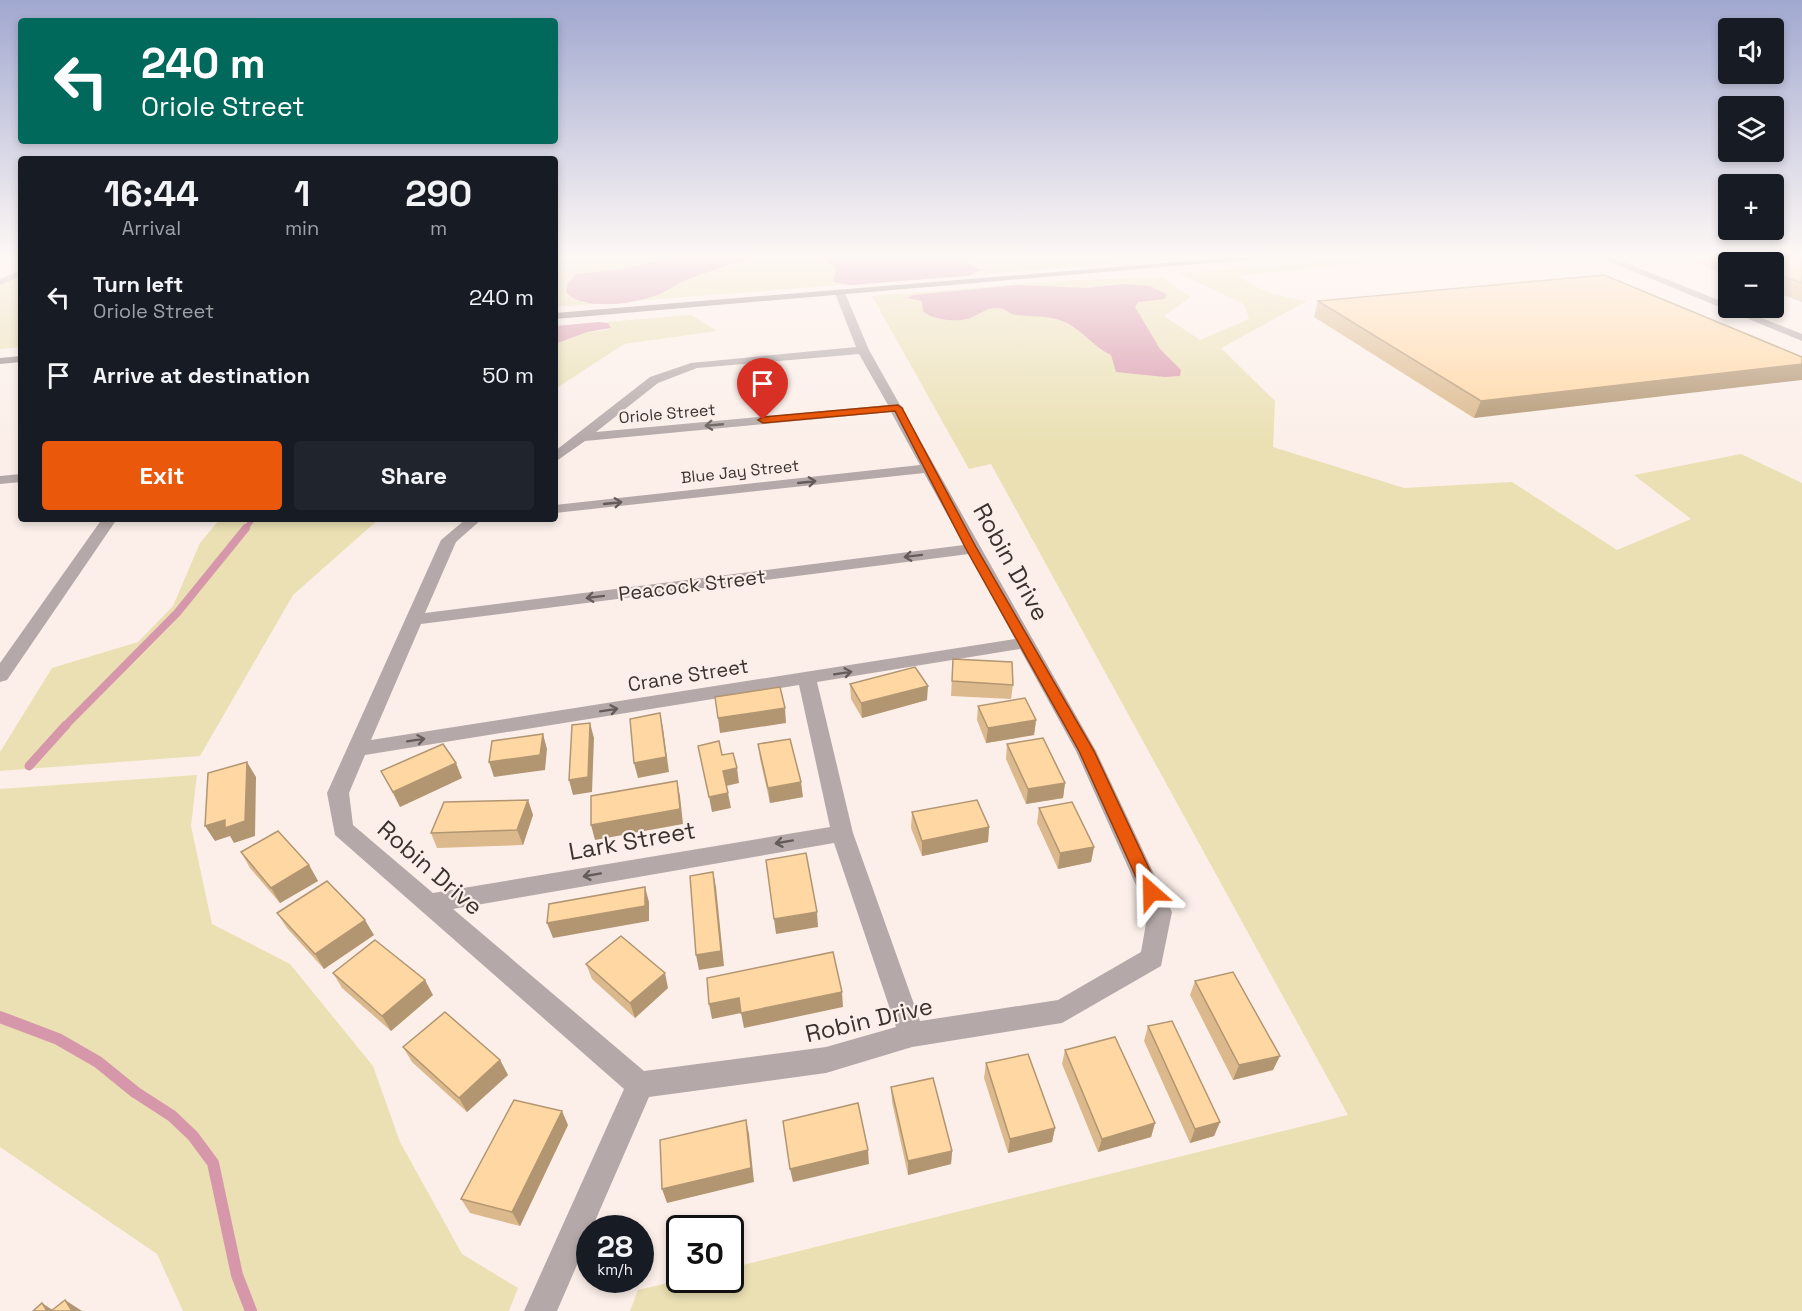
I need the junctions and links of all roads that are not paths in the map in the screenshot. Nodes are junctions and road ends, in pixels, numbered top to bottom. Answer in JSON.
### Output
{"nodes":[{"id":1,"x":851,"y":319,"type":"edge"},
{"id":2,"x":1756,"y":319,"type":"edge"},
{"id":3,"x":1802,"y":338,"type":"edge"},
{"id":4,"x":863,"y":350,"type":"junction"},
{"id":5,"x":18,"y":359,"type":"edge"},
{"id":6,"x":0,"y":361,"type":"edge"},
{"id":7,"x":898,"y":408,"type":"junction"},
{"id":8,"x":583,"y":437,"type":"junction"},
{"id":9,"x":558,"y":456,"type":"edge"},
{"id":10,"x":930,"y":468,"type":"junction"},
{"id":11,"x":18,"y":478,"type":"edge"},
{"id":12,"x":0,"y":480,"type":"edge"},
{"id":13,"x":558,"y":509,"type":"edge"},
{"id":14,"x":108,"y":522,"type":"edge"},
{"id":15,"x":472,"y":522,"type":"edge"},
{"id":16,"x":972,"y":549,"type":"junction"},
{"id":17,"x":413,"y":620,"type":"junction"},
{"id":18,"x":1025,"y":644,"type":"junction"},
{"id":19,"x":0,"y":676,"type":"edge"},
{"id":20,"x":807,"y":679,"type":"junction"},
{"id":21,"x":358,"y":749,"type":"junction"},
{"id":22,"x":842,"y":832,"type":"junction"},
{"id":23,"x":431,"y":903,"type":"junction"},
{"id":24,"x":912,"y":1035,"type":"junction"},
{"id":25,"x":640,"y":1085,"type":"junction"},
{"id":26,"x":540,"y":1311,"type":"edge"}],
"edges":[{"from":1,"to":4,"type":"street","name":"Robin Drive"},
{"from":2,"to":3,"type":"street"},
{"from":4,"to":7,"type":"street","name":"Robin Drive"},
{"from":4,"to":8,"type":"street"},
{"from":5,"to":6,"type":"main road"},
{"from":7,"to":8,"type":"street","name":"Oriole Street","one_way":true},
{"from":7,"to":10,"type":"street","name":"Robin Drive"},
{"from":8,"to":9,"type":"street"},
{"from":13,"to":10,"type":"street","name":"Blue Jay Street","one_way":true},
{"from":10,"to":16,"type":"street","name":"Robin Drive"},
{"from":11,"to":12,"type":"street"},
{"from":14,"to":19,"type":"street"},
{"from":15,"to":17,"type":"street","name":"Robin Drive"},
{"from":16,"to":17,"type":"street","name":"Peacock Street","one_way":true},
{"from":16,"to":18,"type":"street","name":"Robin Drive"},
{"from":17,"to":21,"type":"street","name":"Robin Drive"},
{"from":20,"to":18,"type":"street","name":"Crane Street","one_way":true},
{"from":18,"to":24,"type":"street","name":"Robin Drive"},
{"from":21,"to":20,"type":"street","name":"Crane Street","one_way":true},
{"from":20,"to":22,"type":"street"},
{"from":21,"to":23,"type":"street","name":"Robin Drive"},
{"from":22,"to":23,"type":"street","name":"Lark Street","one_way":true},
{"from":22,"to":24,"type":"street"},
{"from":23,"to":25,"type":"street","name":"Robin Drive"},
{"from":24,"to":25,"type":"street","name":"Robin Drive"},
{"from":25,"to":26,"type":"street"}]}
